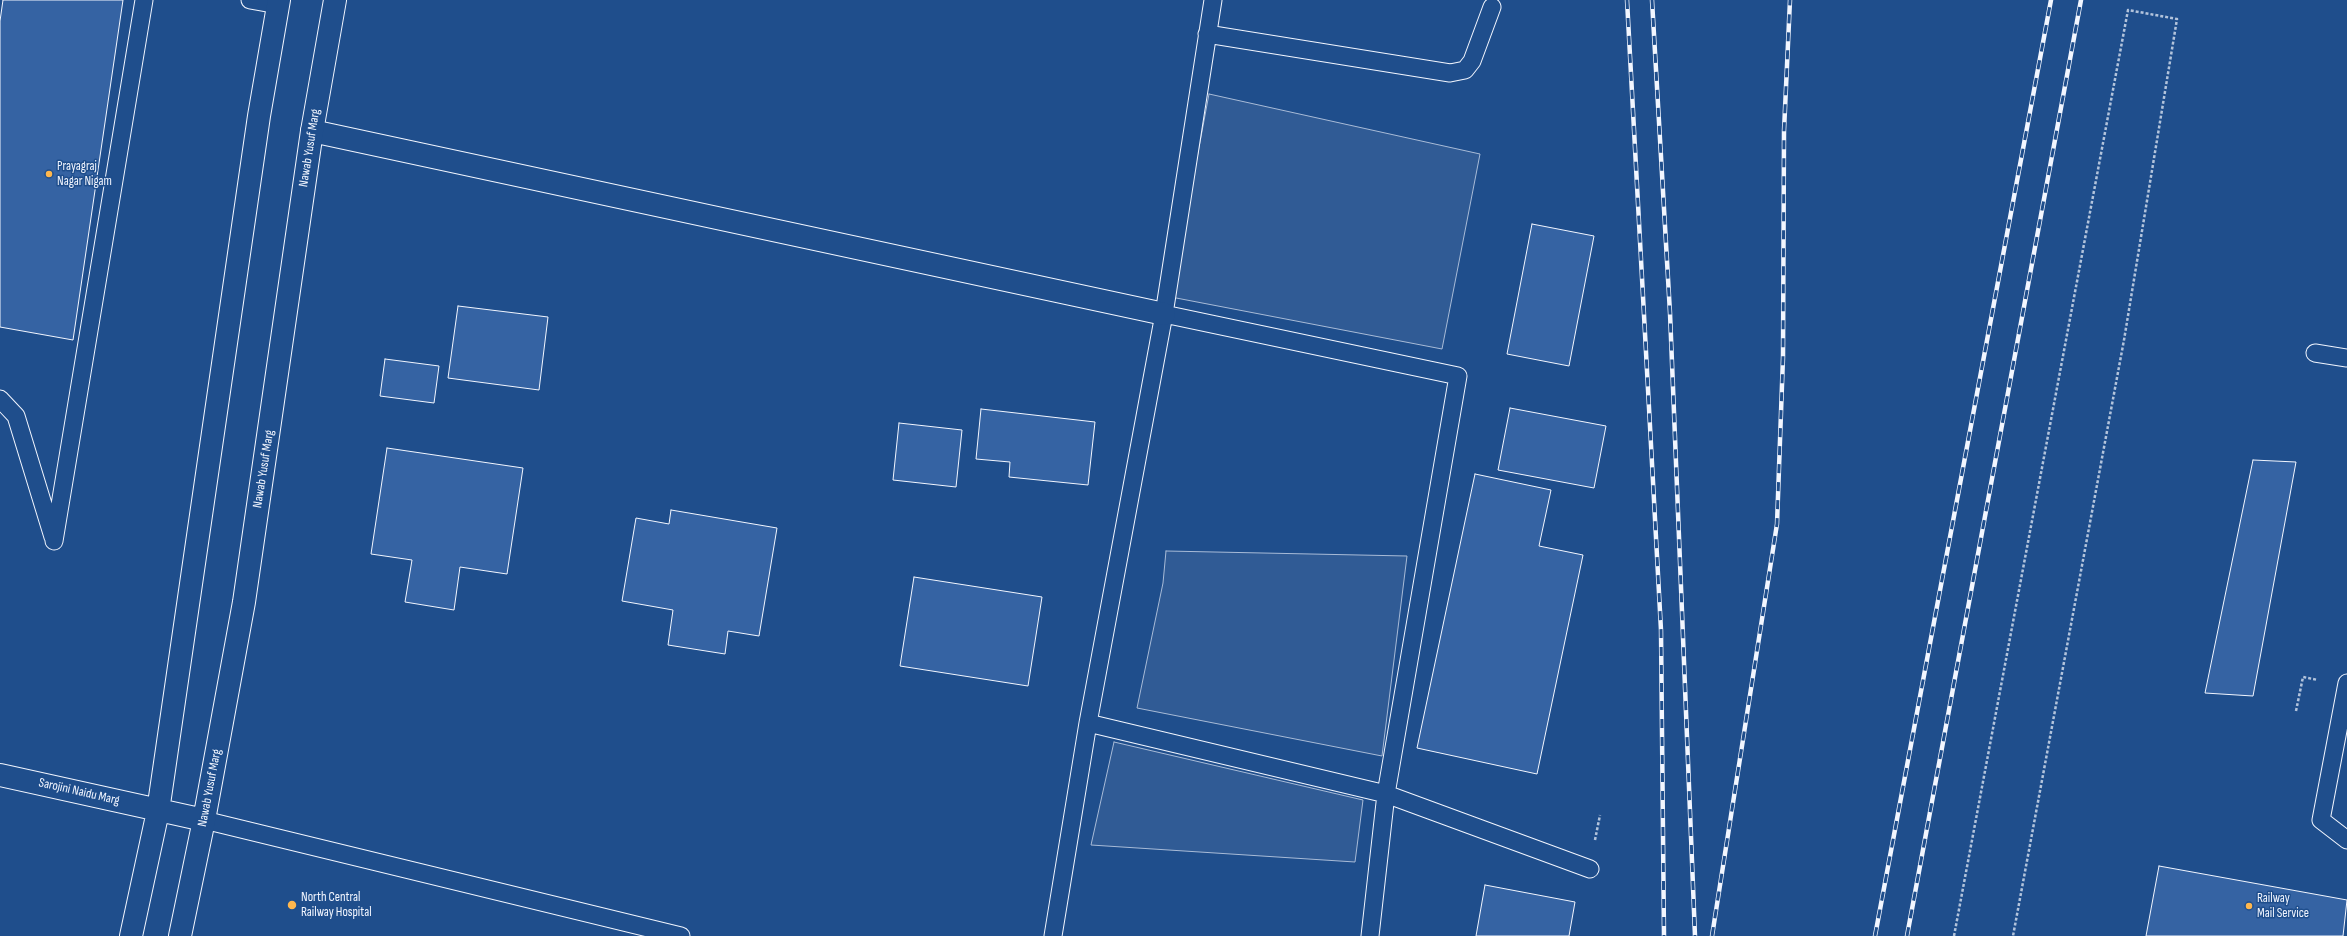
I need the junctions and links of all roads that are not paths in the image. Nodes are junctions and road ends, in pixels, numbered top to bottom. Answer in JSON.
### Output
{"nodes":[{"id":1,"x":144,"y":0,"type":"edge"},
{"id":2,"x":250,"y":0,"type":"edge"},
{"id":3,"x":335,"y":0,"type":"edge"},
{"id":4,"x":1213,"y":0,"type":"edge"},
{"id":5,"x":278,"y":2,"type":"edge"},
{"id":6,"x":1492,"y":7,"type":"dead end"},
{"id":7,"x":1207,"y":34,"type":"junction"},
{"id":8,"x":312,"y":131,"type":"junction"},
{"id":9,"x":1164,"y":314,"type":"junction"},
{"id":10,"x":2315,"y":353,"type":"dead end"},
{"id":11,"x":2347,"y":358,"type":"edge"},
{"id":12,"x":0,"y":400,"type":"edge"},
{"id":13,"x":2347,"y":684,"type":"edge"},
{"id":14,"x":1088,"y":723,"type":"junction"},
{"id":15,"x":0,"y":775,"type":"edge"},
{"id":16,"x":1386,"y":794,"type":"junction"},
{"id":17,"x":158,"y":811,"type":"junction"},
{"id":18,"x":204,"y":820,"type":"junction"},
{"id":19,"x":2347,"y":840,"type":"edge"},
{"id":20,"x":1590,"y":869,"type":"dead end"},
{"id":21,"x":131,"y":936,"type":"edge"},
{"id":22,"x":180,"y":936,"type":"edge"},
{"id":23,"x":681,"y":936,"type":"edge"},
{"id":24,"x":1052,"y":936,"type":"edge"},
{"id":25,"x":1370,"y":936,"type":"edge"}],
"edges":[{"from":1,"to":12,"type":"lane"},
{"from":2,"to":5,"type":"lane"},
{"from":3,"to":8,"type":"main road","name":"Nawab Yusuf Marg"},
{"from":4,"to":7,"type":"lane"},
{"from":5,"to":17,"type":"main road"},
{"from":6,"to":7,"type":"lane"},
{"from":7,"to":9,"type":"lane"},
{"from":8,"to":9,"type":"main road"},
{"from":8,"to":18,"type":"main road","name":"Nawab Yusuf Marg"},
{"from":9,"to":14,"type":"lane"},
{"from":9,"to":16,"type":"lane"},
{"from":10,"to":11,"type":"lane"},
{"from":13,"to":19,"type":"lane"},
{"from":14,"to":16,"type":"lane"},
{"from":14,"to":24,"type":"lane"},
{"from":15,"to":17,"type":"main road","name":"Sarojini Naidu Marg"},
{"from":16,"to":20,"type":"lane"},
{"from":16,"to":25,"type":"lane"},
{"from":17,"to":18,"type":"main road","name":"Sarojini Naidu Marg"},
{"from":17,"to":21,"type":"main road"},
{"from":18,"to":22,"type":"main road","name":"Nawab Yusuf Marg"},
{"from":18,"to":23,"type":"lane"}]}
